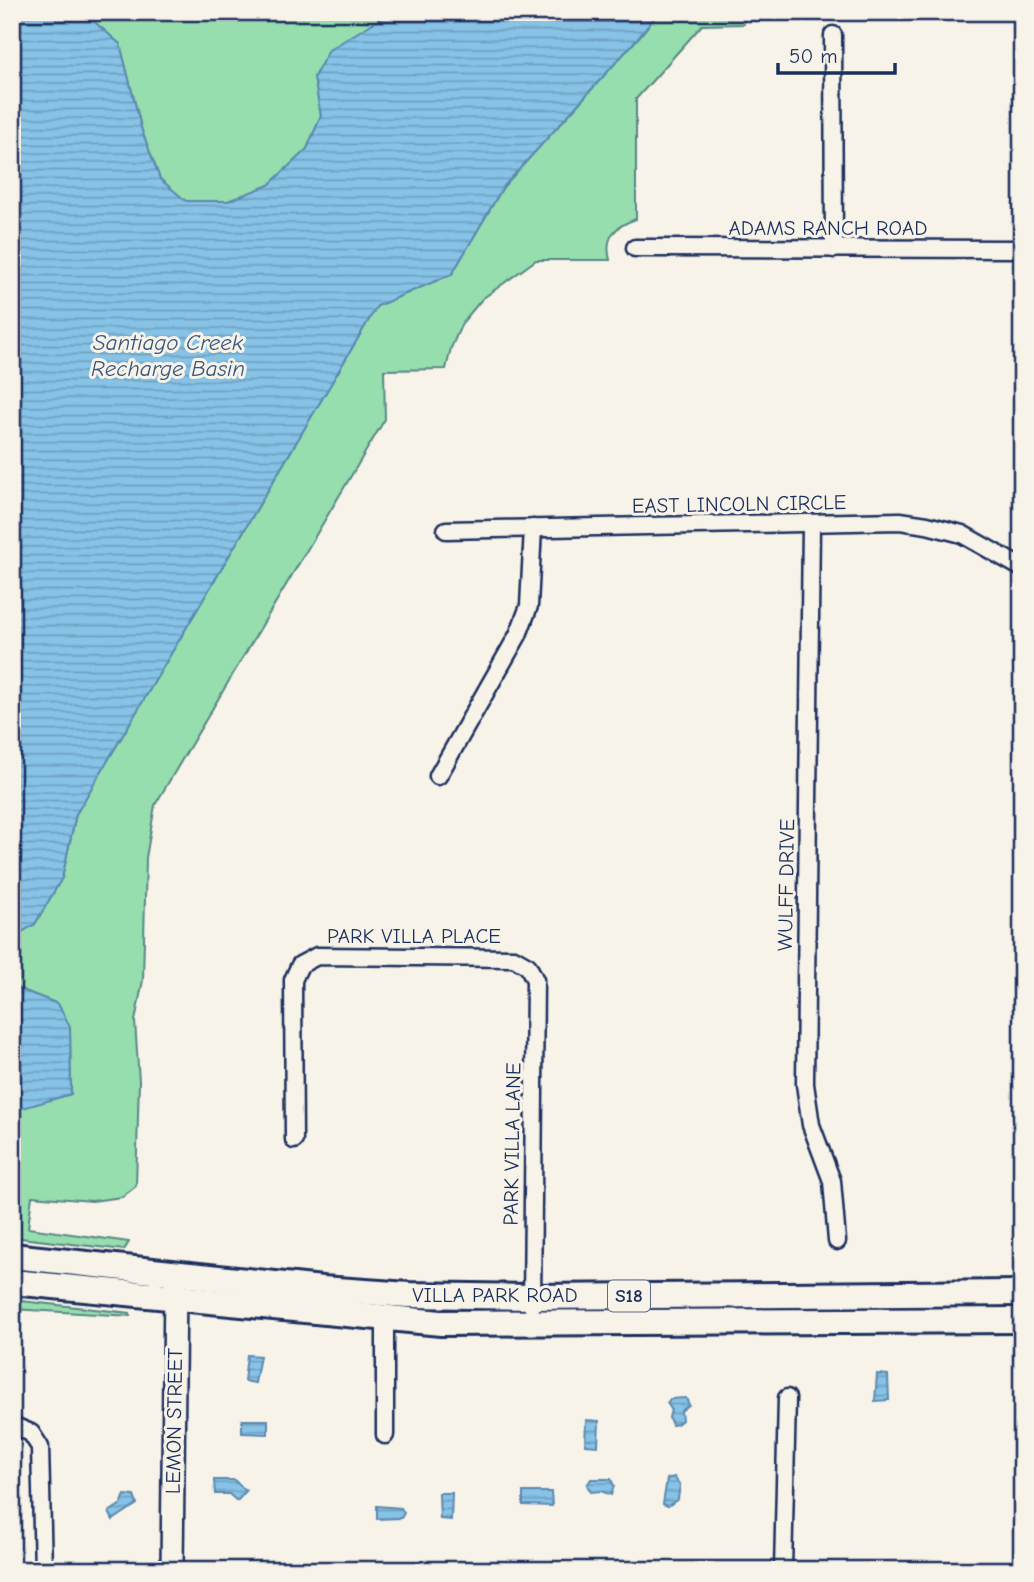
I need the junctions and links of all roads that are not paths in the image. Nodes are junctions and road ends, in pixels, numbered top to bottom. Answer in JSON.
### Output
{"nodes":[{"id":1,"x":834,"y":34,"type":"dead end"},
{"id":2,"x":635,"y":248,"type":"dead end"},
{"id":3,"x":834,"y":249,"type":"junction"},
{"id":4,"x":1022,"y":249,"type":"edge"},
{"id":5,"x":811,"y":524,"type":"junction"},
{"id":6,"x":533,"y":528,"type":"junction"},
{"id":7,"x":446,"y":530,"type":"dead end"},
{"id":8,"x":1022,"y":568,"type":"edge"},
{"id":9,"x":439,"y":776,"type":"dead end"},
{"id":10,"x":528,"y":966,"type":"joint"},
{"id":11,"x":293,"y":1140,"type":"dead end"},
{"id":12,"x":837,"y":1241,"type":"dead end"},
{"id":13,"x":12,"y":1256,"type":"edge"},
{"id":14,"x":175,"y":1273,"type":"junction"},
{"id":15,"x":12,"y":1282,"type":"edge"},
{"id":16,"x":1022,"y":1293,"type":"edge"},
{"id":17,"x":936,"y":1294,"type":"junction"},
{"id":18,"x":532,"y":1297,"type":"junction"},
{"id":19,"x":175,"y":1299,"type":"junction"},
{"id":20,"x":385,"y":1319,"type":"junction"},
{"id":21,"x":1022,"y":1320,"type":"edge"},
{"id":22,"x":936,"y":1321,"type":"junction"},
{"id":23,"x":531,"y":1324,"type":"junction"},
{"id":24,"x":787,"y":1398,"type":"dead end"},
{"id":25,"x":12,"y":1425,"type":"edge"},
{"id":26,"x":385,"y":1435,"type":"dead end"},
{"id":27,"x":43,"y":1570,"type":"edge"},
{"id":28,"x":172,"y":1570,"type":"edge"},
{"id":29,"x":783,"y":1570,"type":"edge"}],
"edges":[{"from":1,"to":3,"type":"street"},
{"from":2,"to":3,"type":"street","name":"ADAMS RANCH ROAD"},
{"from":3,"to":4,"type":"street","name":"ADAMS RANCH ROAD"},
{"from":5,"to":6,"type":"street","name":"EAST LINCOLN CIRCLE"},
{"from":5,"to":8,"type":"street","name":"EAST LINCOLN CIRCLE"},
{"from":5,"to":12,"type":"street","name":"WULFF DRIVE"},
{"from":6,"to":7,"type":"street","name":"EAST LINCOLN CIRCLE"},
{"from":6,"to":9,"type":"street"},
{"from":10,"to":11,"type":"street","name":"PARK VILLA PLACE"},
{"from":10,"to":18,"type":"street","name":"PARK VILLA LANE"},
{"from":13,"to":14,"type":"main road","name":"VILLA PARK ROAD","number":"S18"},
{"from":14,"to":18,"type":"main road","name":"VILLA PARK ROAD","number":"S18"},
{"from":14,"to":19,"type":"street","name":"LEMON STREET"},
{"from":15,"to":19,"type":"main road","name":"VILLA PARK ROAD","number":"S18"},
{"from":16,"to":17,"type":"main road","name":"VILLA PARK ROAD","number":"S18"},
{"from":17,"to":18,"type":"main road","name":"VILLA PARK ROAD","number":"S18"},
{"from":17,"to":22,"type":"main road"},
{"from":18,"to":23,"type":"street","name":"PARK VILLA LANE"},
{"from":19,"to":20,"type":"main road","name":"VILLA PARK ROAD","number":"S18"},
{"from":19,"to":28,"type":"street","name":"LEMON STREET"},
{"from":20,"to":23,"type":"main road","name":"VILLA PARK ROAD","number":"S18"},
{"from":20,"to":26,"type":"street"},
{"from":21,"to":22,"type":"main road","name":"VILLA PARK ROAD","number":"S18"},
{"from":22,"to":23,"type":"main road","name":"VILLA PARK ROAD","number":"S18"},
{"from":24,"to":29,"type":"street"},
{"from":25,"to":27,"type":"street"}]}
